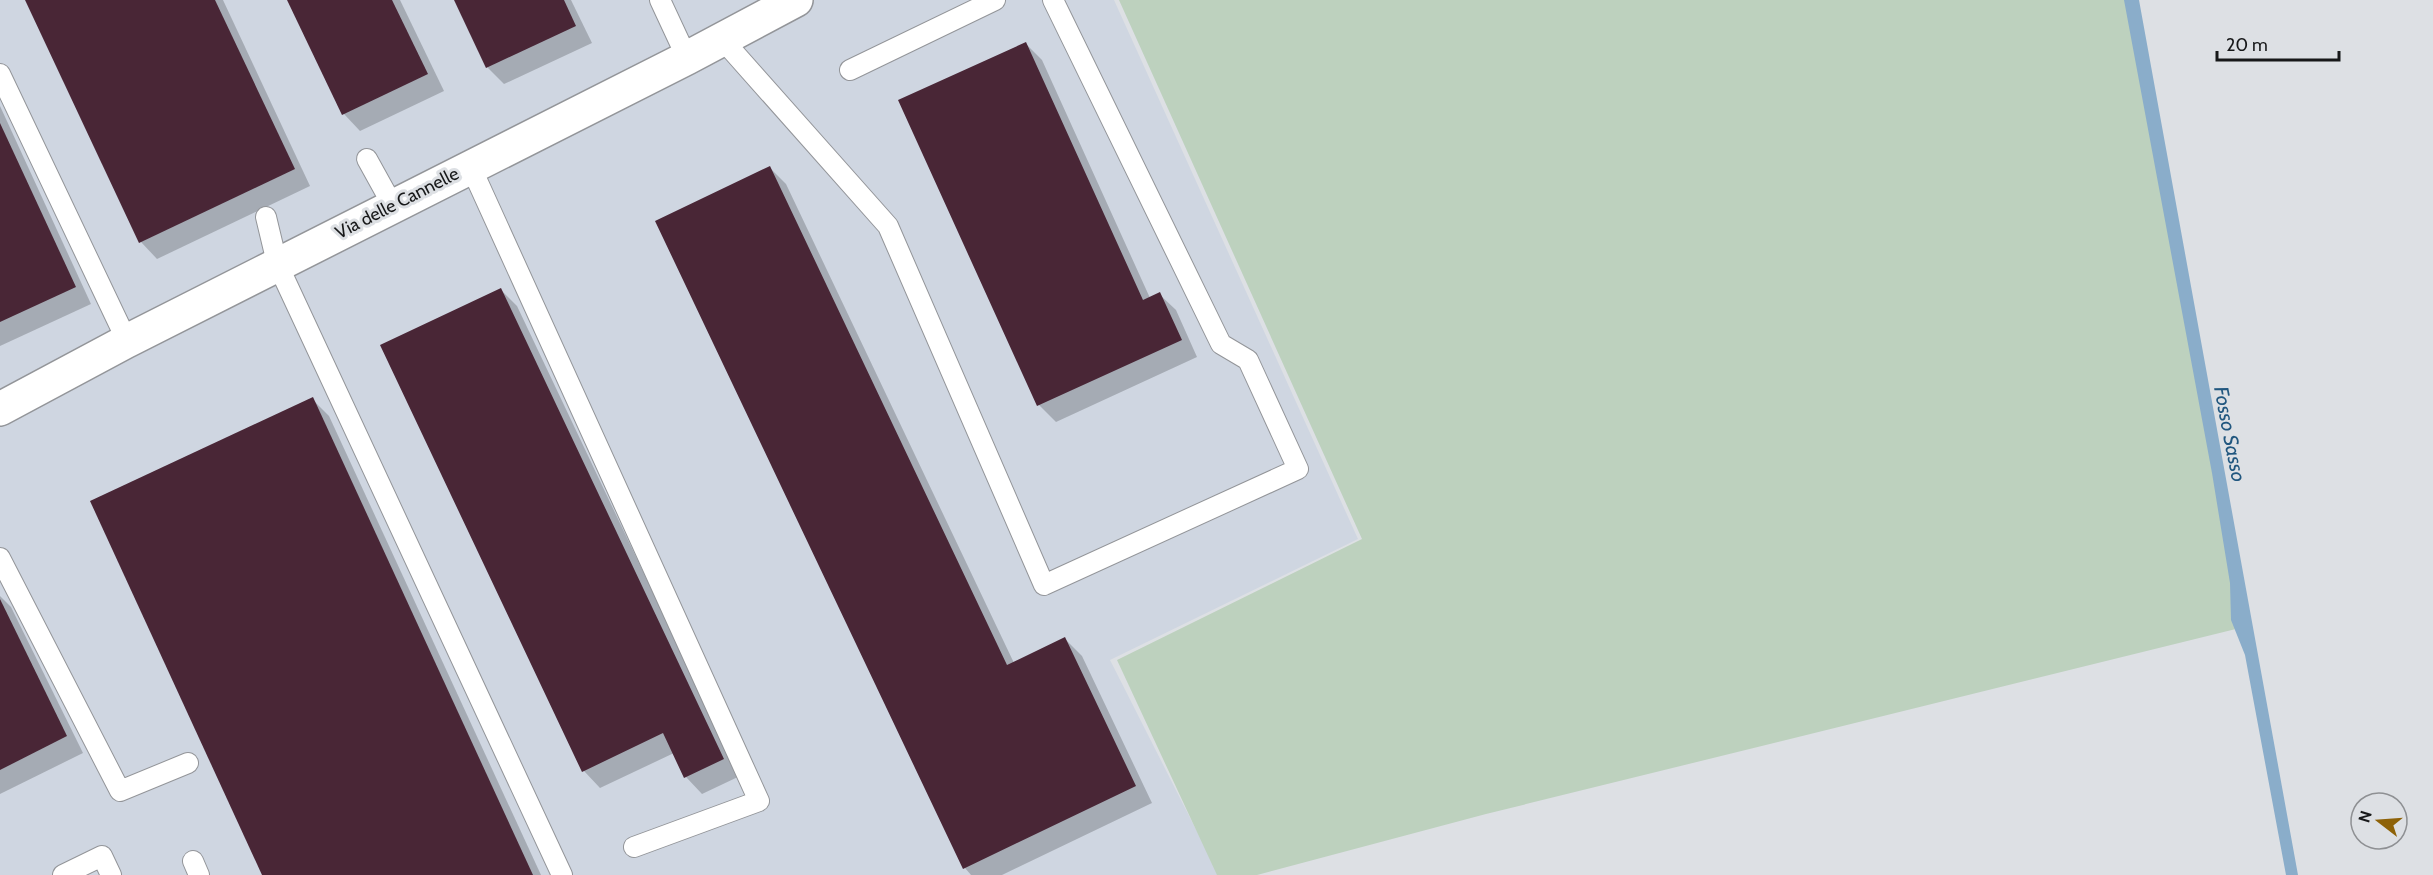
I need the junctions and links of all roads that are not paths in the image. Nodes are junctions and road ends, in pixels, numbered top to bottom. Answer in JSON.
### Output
{"nodes":[{"id":1,"x":660,"y":0,"type":"edge"},
{"id":2,"x":796,"y":0,"type":"edge"},
{"id":3,"x":995,"y":0,"type":"edge"},
{"id":4,"x":1053,"y":0,"type":"edge"},
{"id":5,"x":722,"y":39,"type":"junction"},
{"id":6,"x":687,"y":58,"type":"junction"},
{"id":7,"x":849,"y":70,"type":"dead end"},
{"id":8,"x":0,"y":74,"type":"edge"},
{"id":9,"x":367,"y":159,"type":"dead end"},
{"id":10,"x":470,"y":165,"type":"junction"},
{"id":11,"x":393,"y":206,"type":"junction"},
{"id":12,"x":266,"y":217,"type":"dead end"},
{"id":13,"x":277,"y":263,"type":"junction"},
{"id":14,"x":127,"y":340,"type":"junction"},
{"id":15,"x":0,"y":409,"type":"edge"},
{"id":16,"x":0,"y":558,"type":"edge"},
{"id":17,"x":188,"y":763,"type":"dead end"},
{"id":18,"x":634,"y":848,"type":"dead end"},
{"id":19,"x":63,"y":875,"type":"edge"},
{"id":20,"x":111,"y":875,"type":"edge"},
{"id":21,"x":562,"y":875,"type":"edge"}],
"edges":[{"from":1,"to":6,"type":"lane"},
{"from":2,"to":5,"type":"street","name":"Via delle Cannelle"},
{"from":3,"to":7,"type":"lane"},
{"from":4,"to":5,"type":"lane"},
{"from":5,"to":6,"type":"street","name":"Via delle Cannelle"},
{"from":6,"to":10,"type":"street","name":"Via delle Cannelle"},
{"from":8,"to":14,"type":"lane"},
{"from":9,"to":11,"type":"lane"},
{"from":10,"to":11,"type":"street","name":"Via delle Cannelle"},
{"from":10,"to":18,"type":"lane"},
{"from":11,"to":13,"type":"street","name":"Via delle Cannelle"},
{"from":12,"to":13,"type":"lane"},
{"from":13,"to":14,"type":"street","name":"Via delle Cannelle"},
{"from":13,"to":21,"type":"lane"},
{"from":14,"to":15,"type":"street","name":"Via delle Cannelle"},
{"from":16,"to":17,"type":"lane"},
{"from":19,"to":20,"type":"lane"}]}
